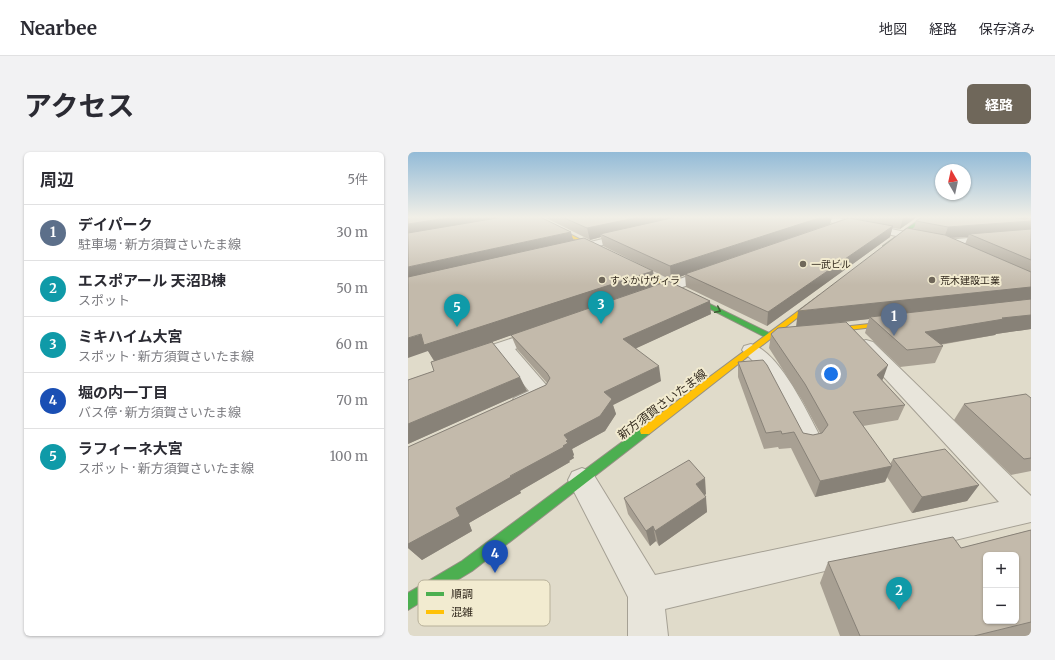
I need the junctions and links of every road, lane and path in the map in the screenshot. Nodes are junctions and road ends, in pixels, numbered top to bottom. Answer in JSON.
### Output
{"nodes":[{"id":1,"x":578,"y":240,"type":"edge"},
{"id":2,"x":614,"y":240,"type":"edge"},
{"id":3,"x":895,"y":240,"type":"edge"},
{"id":4,"x":928,"y":240,"type":"edge"},
{"id":5,"x":986,"y":240,"type":"edge"},
{"id":6,"x":944,"y":243,"type":"junction"},
{"id":7,"x":590,"y":246,"type":"junction"},
{"id":8,"x":964,"y":252,"type":"edge"},
{"id":9,"x":552,"y":254,"type":"edge"},
{"id":10,"x":876,"y":254,"type":"edge"},
{"id":11,"x":727,"y":266,"type":"edge"},
{"id":12,"x":670,"y":286,"type":"junction"},
{"id":13,"x":829,"y":291,"type":"edge"},
{"id":14,"x":636,"y":299,"type":"edge"},
{"id":15,"x":904,"y":322,"type":"edge"},
{"id":16,"x":560,"y":327,"type":"edge"},
{"id":17,"x":848,"y":329,"type":"junction"},
{"id":18,"x":817,"y":332,"type":"edge"},
{"id":19,"x":793,"y":334,"type":"edge"},
{"id":20,"x":770,"y":336,"type":"junction"},
{"id":21,"x":503,"y":347,"type":"junction"},
{"id":22,"x":751,"y":350,"type":"junction"},
{"id":23,"x":452,"y":365,"type":"edge"},
{"id":24,"x":500,"y":414,"type":"edge"},
{"id":25,"x":809,"y":440,"type":"edge"},
{"id":26,"x":582,"y":480,"type":"junction"},
{"id":27,"x":1028,"y":510,"type":"edge"},
{"id":28,"x":444,"y":580,"type":"edge"},
{"id":29,"x":646,"y":594,"type":"junction"},
{"id":30,"x":418,"y":596,"type":"edge"},
{"id":31,"x":408,"y":602,"type":"edge"},
{"id":32,"x":648,"y":636,"type":"edge"}],
"edges":[{"from":1,"to":7,"type":"main road"},
{"from":2,"to":7,"type":"street"},
{"from":3,"to":10,"type":"main road"},
{"from":4,"to":6,"type":"street"},
{"from":5,"to":6,"type":"street"},
{"from":6,"to":8,"type":"street"},
{"from":7,"to":9,"type":"street"},
{"from":7,"to":12,"type":"main road"},
{"from":11,"to":12,"type":"street"},
{"from":12,"to":14,"type":"street"},
{"from":12,"to":20,"type":"main road","one_way":true},
{"from":13,"to":20,"type":"main road","name":"新方須賀さいたま線"},
{"from":15,"to":17,"type":"main road"},
{"from":16,"to":21,"type":"street"},
{"from":17,"to":18,"type":"main road"},
{"from":17,"to":27,"type":"street"},
{"from":19,"to":20,"type":"main road"},
{"from":20,"to":22,"type":"main road","name":"新方須賀さいたま線"},
{"from":21,"to":23,"type":"street"},
{"from":21,"to":24,"type":"street"},
{"from":22,"to":25,"type":"street"},
{"from":22,"to":26,"type":"main road","name":"新方須賀さいたま線"},
{"from":26,"to":28,"type":"main road","name":"新方須賀さいたま線"},
{"from":26,"to":29,"type":"street"},
{"from":27,"to":29,"type":"street"},
{"from":29,"to":32,"type":"street"},
{"from":30,"to":31,"type":"main road","name":"新方須賀さいたま線"}]}
